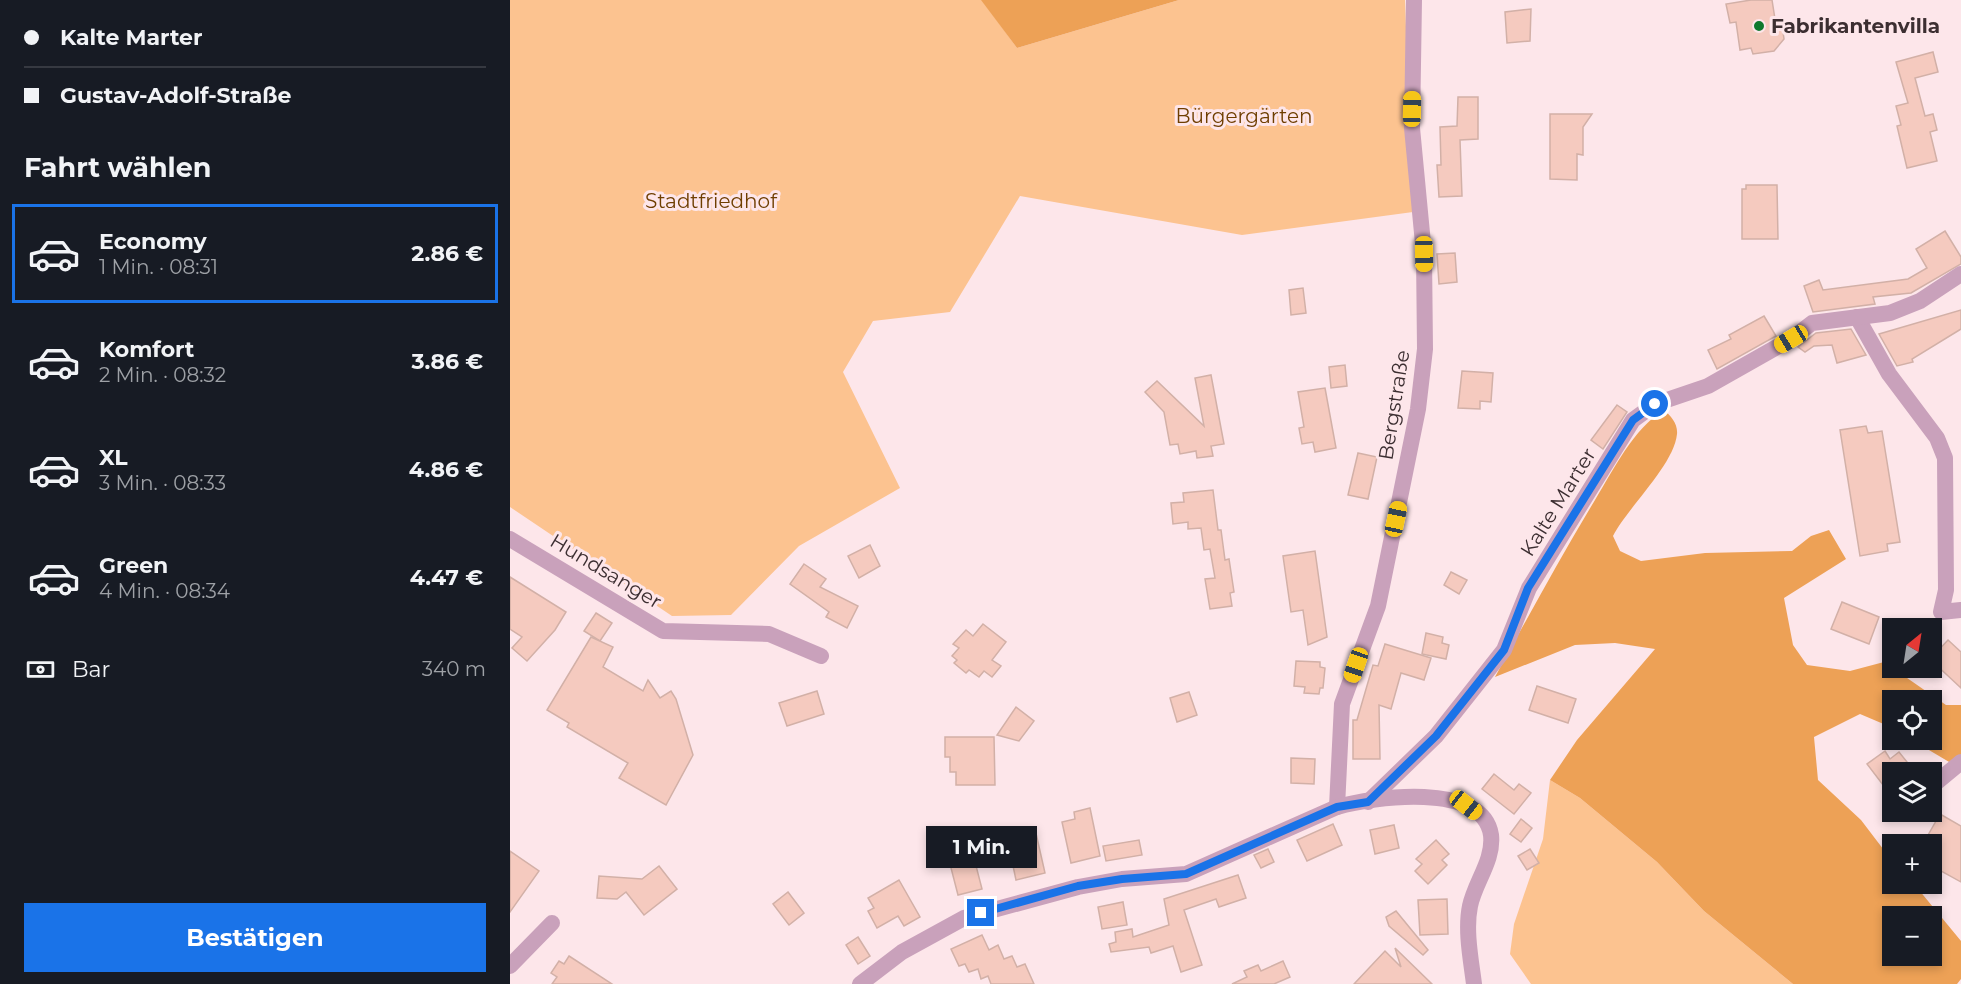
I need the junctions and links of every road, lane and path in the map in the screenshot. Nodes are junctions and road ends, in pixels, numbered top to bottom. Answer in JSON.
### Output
{"nodes":[{"id":1,"x":1414,"y":0,"type":"edge"},
{"id":2,"x":1961,"y":274,"type":"edge"},
{"id":3,"x":1857,"y":317,"type":"junction"},
{"id":4,"x":510,"y":539,"type":"edge"},
{"id":5,"x":1961,"y":610,"type":"edge"},
{"id":6,"x":821,"y":656,"type":"dead end"},
{"id":7,"x":1961,"y":762,"type":"edge"},
{"id":8,"x":1942,"y":778,"type":"edge"},
{"id":9,"x":1362,"y":802,"type":"junction"},
{"id":10,"x":1337,"y":807,"type":"junction"},
{"id":11,"x":552,"y":922,"type":"dead end"},
{"id":12,"x":510,"y":966,"type":"edge"},
{"id":13,"x":860,"y":984,"type":"edge"},
{"id":14,"x":1474,"y":984,"type":"edge"}],
"edges":[{"from":1,"to":10,"type":"street","name":"Bergstraße"},
{"from":2,"to":3,"type":"street","name":"Kalte Marter"},
{"from":3,"to":5,"type":"street"},
{"from":3,"to":9,"type":"street","name":"Kalte Marter"},
{"from":4,"to":6,"type":"street","name":"Hundsanger"},
{"from":7,"to":8,"type":"street"},
{"from":9,"to":10,"type":"street"},
{"from":9,"to":14,"type":"street"},
{"from":10,"to":13,"type":"street"},
{"from":11,"to":12,"type":"street"}]}
